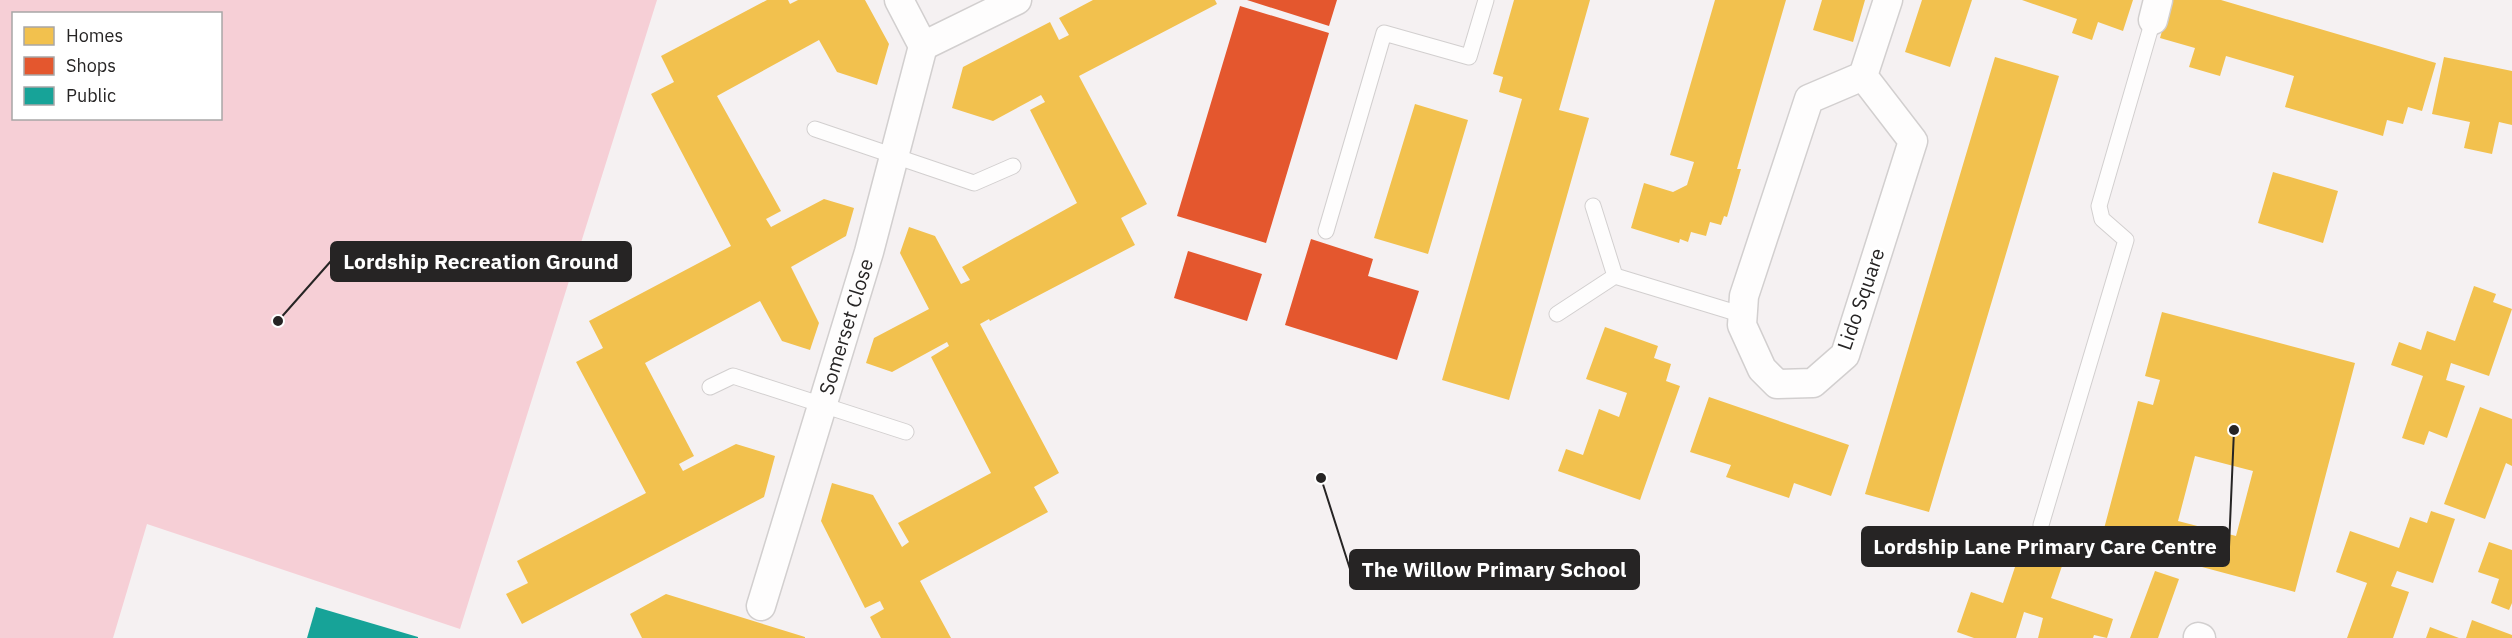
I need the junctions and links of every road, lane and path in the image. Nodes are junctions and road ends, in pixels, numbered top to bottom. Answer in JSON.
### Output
{"nodes":[{"id":1,"x":899,"y":0,"type":"edge"},
{"id":2,"x":1017,"y":0,"type":"edge"},
{"id":3,"x":1486,"y":0,"type":"edge"},
{"id":4,"x":1888,"y":0,"type":"edge"},
{"id":5,"x":2156,"y":10,"type":"edge"},
{"id":6,"x":923,"y":46,"type":"junction"},
{"id":7,"x":1863,"y":76,"type":"junction"},
{"id":8,"x":815,"y":129,"type":"dead end"},
{"id":9,"x":895,"y":158,"type":"junction"},
{"id":10,"x":1013,"y":166,"type":"dead end"},
{"id":11,"x":1593,"y":206,"type":"dead end"},
{"id":12,"x":1326,"y":231,"type":"dead end"},
{"id":13,"x":1615,"y":276,"type":"junction"},
{"id":14,"x":1557,"y":314,"type":"dead end"},
{"id":15,"x":1743,"y":315,"type":"junction"},
{"id":16,"x":710,"y":387,"type":"dead end"},
{"id":17,"x":823,"y":405,"type":"junction"},
{"id":18,"x":906,"y":432,"type":"dead end"},
{"id":19,"x":2041,"y":525,"type":"dead end"},
{"id":20,"x":761,"y":606,"type":"dead end"}],
"edges":[{"from":1,"to":6,"type":"street"},
{"from":2,"to":6,"type":"street"},
{"from":3,"to":12,"type":"lane"},
{"from":4,"to":7,"type":"street"},
{"from":5,"to":19,"type":"lane"},
{"from":6,"to":9,"type":"street","name":"Somerset Close"},
{"from":7,"to":15,"type":"street","name":"Lido Square"},
{"from":7,"to":15,"type":"street","name":"Lido Square"},
{"from":8,"to":9,"type":"lane"},
{"from":9,"to":10,"type":"lane"},
{"from":9,"to":17,"type":"street","name":"Somerset Close"},
{"from":11,"to":13,"type":"lane"},
{"from":13,"to":14,"type":"lane"},
{"from":13,"to":15,"type":"lane"},
{"from":16,"to":17,"type":"lane"},
{"from":17,"to":18,"type":"lane"},
{"from":17,"to":20,"type":"street","name":"Somerset Close"}]}
